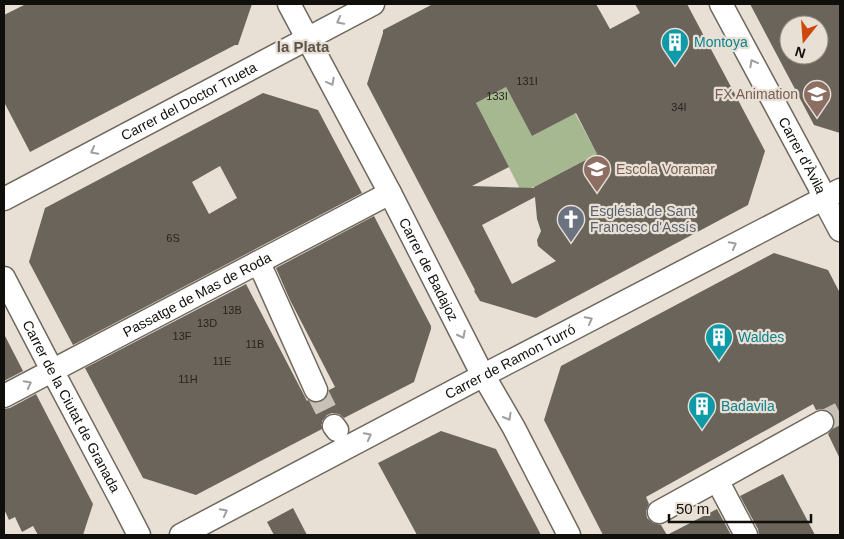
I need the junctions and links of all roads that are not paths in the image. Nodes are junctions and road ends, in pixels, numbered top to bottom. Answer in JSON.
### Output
{"nodes":[{"id":1,"x":289,"y":4,"type":"edge"},
{"id":2,"x":373,"y":4,"type":"edge"},
{"id":3,"x":721,"y":4,"type":"edge"},
{"id":4,"x":308,"y":39,"type":"junction"},
{"id":5,"x":390,"y":193,"type":"junction"},
{"id":6,"x":832,"y":194,"type":"edge"},
{"id":7,"x":4,"y":199,"type":"edge"},
{"id":8,"x":840,"y":230,"type":"edge"},
{"id":9,"x":257,"y":263,"type":"junction"},
{"id":10,"x":4,"y":278,"type":"edge"},
{"id":11,"x":52,"y":370,"type":"junction"},
{"id":12,"x":484,"y":375,"type":"junction"},
{"id":13,"x":316,"y":390,"type":"tunnel mouth"},
{"id":14,"x":4,"y":396,"type":"edge"},
{"id":15,"x":822,"y":422,"type":"tunnel mouth"},
{"id":16,"x":717,"y":480,"type":"junction"},
{"id":17,"x":659,"y":512,"type":"dead end"},
{"id":18,"x":139,"y":535,"type":"edge"},
{"id":19,"x":181,"y":535,"type":"edge"},
{"id":20,"x":570,"y":535,"type":"edge"},
{"id":21,"x":746,"y":535,"type":"edge"}],
"edges":[{"from":1,"to":4,"type":"street","name":"Carrer de Badajoz"},
{"from":2,"to":4,"type":"street","name":"Carrer del Doctor Trueta","one_way":true},
{"from":6,"to":3,"type":"street","name":"Carrer d'Àvila","one_way":true},
{"from":4,"to":5,"type":"street","name":"Carrer de Badajoz","one_way":true},
{"from":4,"to":7,"type":"street","name":"Carrer del Doctor Trueta","one_way":true},
{"from":5,"to":9,"type":"street","name":"Passatge de Mas de Roda"},
{"from":5,"to":12,"type":"street","name":"Carrer de Badajoz","one_way":true},
{"from":6,"to":8,"type":"street","name":"Carrer d'Àvila"},
{"from":12,"to":6,"type":"street","name":"Carrer de Ramon Turró","one_way":true},
{"from":9,"to":11,"type":"street","name":"Passatge de Mas de Roda"},
{"from":9,"to":13,"type":"street"},
{"from":10,"to":11,"type":"street","name":"Carrer de la Ciutat de Granada"},
{"from":14,"to":11,"type":"street","name":"Passatge de Mas de Roda","one_way":true},
{"from":11,"to":18,"type":"street","name":"Carrer de la Ciutat de Granada"},
{"from":19,"to":12,"type":"street","name":"Carrer de Ramon Turró","one_way":true},
{"from":12,"to":20,"type":"street","name":"Carrer de Badajoz","one_way":true},
{"from":15,"to":16,"type":"street"},
{"from":16,"to":17,"type":"street"},
{"from":16,"to":21,"type":"street"}]}
